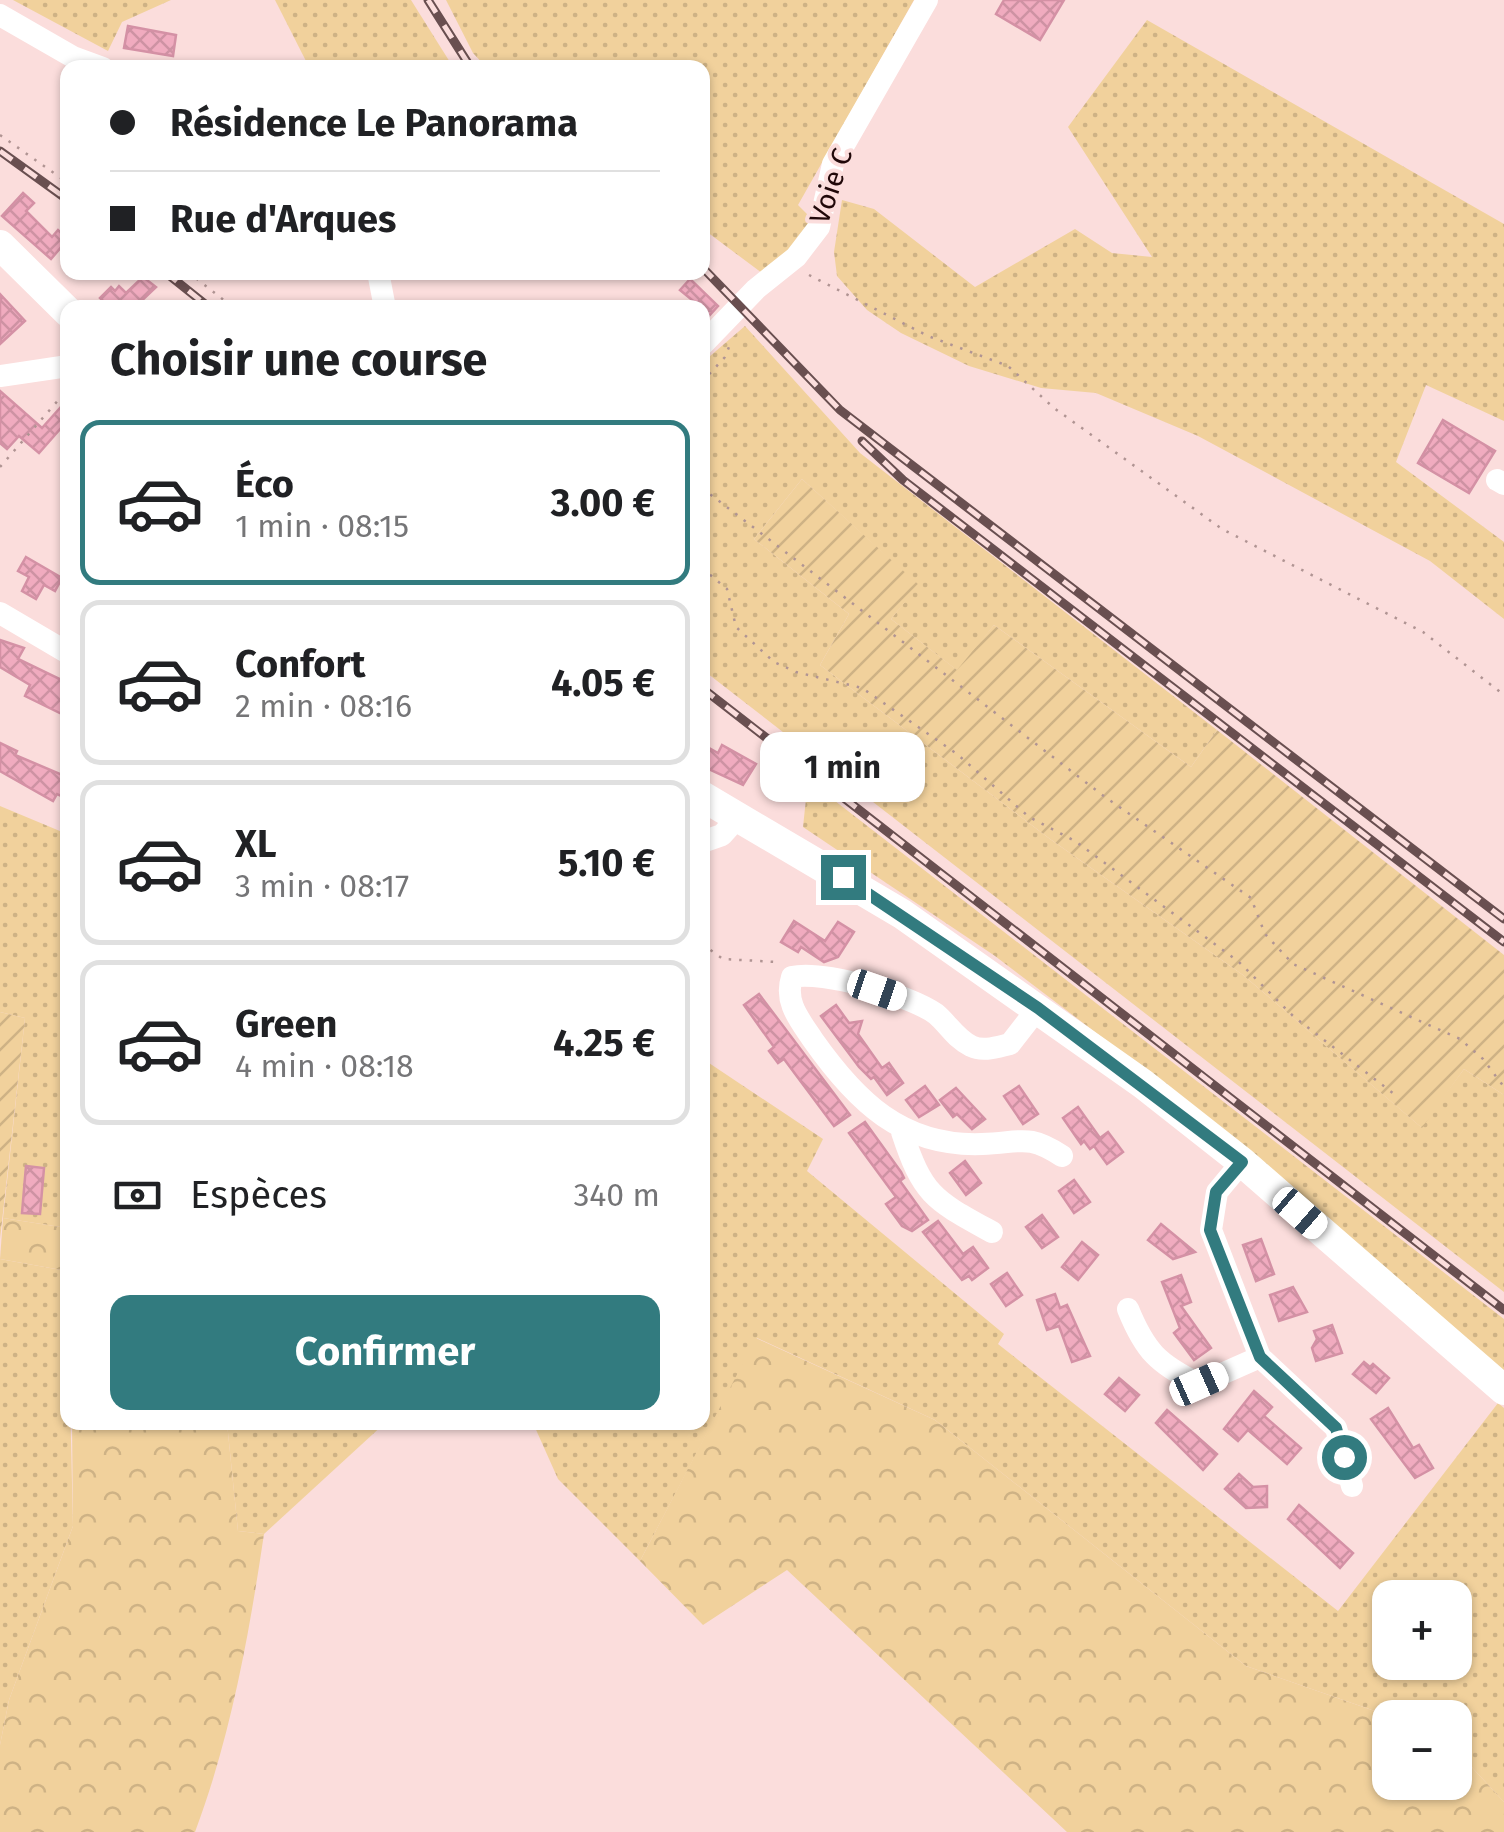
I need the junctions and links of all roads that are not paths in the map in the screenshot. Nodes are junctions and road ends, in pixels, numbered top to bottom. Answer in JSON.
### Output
{"nodes":[{"id":1,"x":927,"y":0,"type":"edge"},
{"id":2,"x":0,"y":15,"type":"edge"},
{"id":3,"x":80,"y":60,"type":"edge"},
{"id":4,"x":0,"y":245,"type":"edge"},
{"id":5,"x":60,"y":304,"type":"edge"},
{"id":6,"x":710,"y":338,"type":"edge"},
{"id":7,"x":60,"y":367,"type":"edge"},
{"id":8,"x":0,"y":376,"type":"edge"},
{"id":9,"x":0,"y":613,"type":"edge"},
{"id":10,"x":60,"y":648,"type":"edge"},
{"id":11,"x":710,"y":800,"type":"edge"},
{"id":12,"x":740,"y":816,"type":"junction"},
{"id":13,"x":710,"y":839,"type":"edge"},
{"id":14,"x":1038,"y":1008,"type":"junction"},
{"id":15,"x":902,"y":1132,"type":"junction"},
{"id":16,"x":1062,"y":1156,"type":"dead end"},
{"id":17,"x":1242,"y":1162,"type":"junction"},
{"id":18,"x":992,"y":1232,"type":"dead end"},
{"id":19,"x":1128,"y":1309,"type":"dead end"},
{"id":20,"x":1260,"y":1357,"type":"junction"},
{"id":21,"x":1504,"y":1390,"type":"edge"},
{"id":22,"x":1352,"y":1486,"type":"dead end"}],
"edges":[{"from":1,"to":6,"type":"street","name":"Voie C"},
{"from":2,"to":3,"type":"street"},
{"from":4,"to":5,"type":"main road"},
{"from":7,"to":8,"type":"street"},
{"from":9,"to":10,"type":"street"},
{"from":11,"to":12,"type":"main road"},
{"from":12,"to":13,"type":"street"},
{"from":12,"to":14,"type":"main road"},
{"from":14,"to":15,"type":"street"},
{"from":14,"to":17,"type":"main road"},
{"from":15,"to":16,"type":"street"},
{"from":15,"to":18,"type":"street"},
{"from":17,"to":20,"type":"street"},
{"from":17,"to":21,"type":"main road"},
{"from":19,"to":20,"type":"street"},
{"from":20,"to":22,"type":"street"}]}
